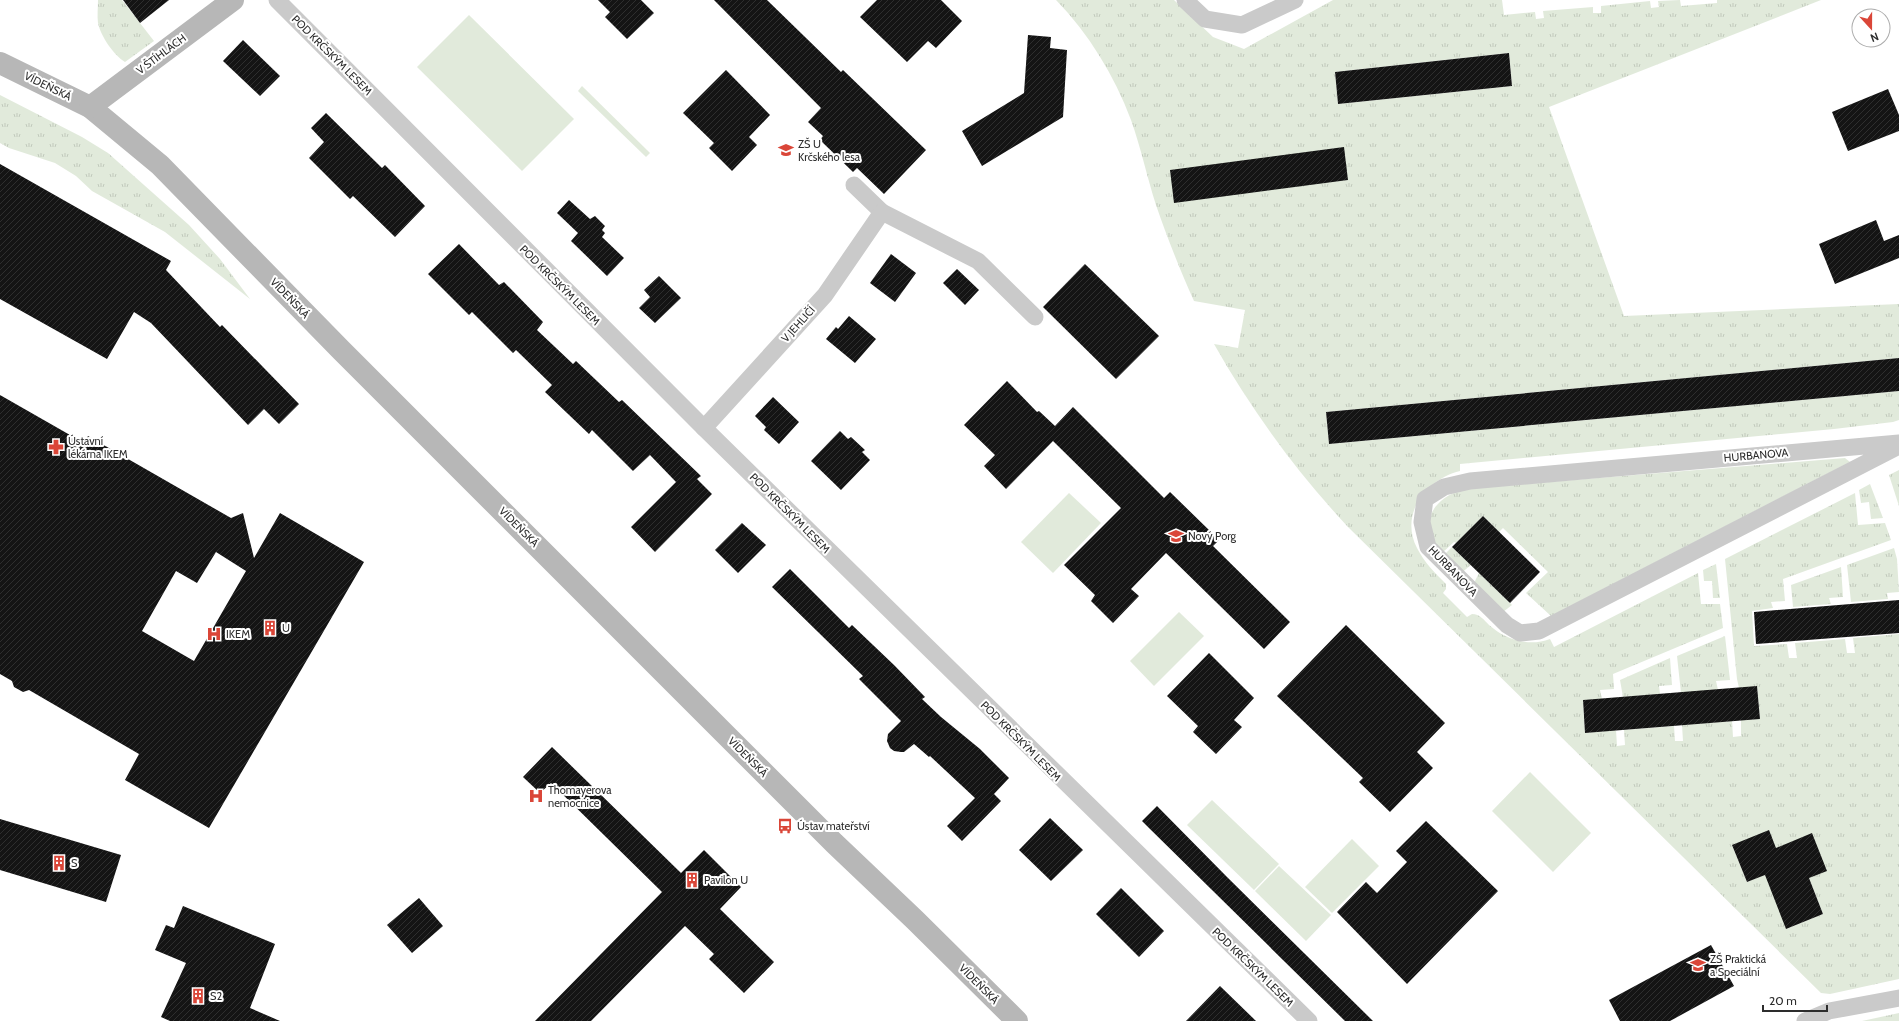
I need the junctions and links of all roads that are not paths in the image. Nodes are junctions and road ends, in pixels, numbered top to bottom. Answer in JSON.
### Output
{"nodes":[{"id":1,"x":233,"y":0,"type":"edge"},
{"id":2,"x":277,"y":0,"type":"edge"},
{"id":3,"x":1186,"y":0,"type":"edge"},
{"id":4,"x":1295,"y":0,"type":"edge"},
{"id":5,"x":0,"y":63,"type":"edge"},
{"id":6,"x":90,"y":107,"type":"junction"},
{"id":7,"x":854,"y":185,"type":"dead end"},
{"id":8,"x":882,"y":212,"type":"junction"},
{"id":9,"x":1035,"y":317,"type":"dead end"},
{"id":10,"x":704,"y":428,"type":"junction"},
{"id":11,"x":1899,"y":443,"type":"edge"},
{"id":12,"x":1899,"y":446,"type":"edge"},
{"id":13,"x":1899,"y":998,"type":"edge"},
{"id":14,"x":1017,"y":1021,"type":"edge"},
{"id":15,"x":1309,"y":1021,"type":"edge"},
{"id":16,"x":1805,"y":1021,"type":"edge"}],
"edges":[{"from":1,"to":6,"type":"main road","name":"V ŠTÍHLÁCH"},
{"from":2,"to":10,"type":"street","name":"POD KRČSKÝM LESEM"},
{"from":3,"to":4,"type":"street"},
{"from":5,"to":6,"type":"main road","name":"VÍDEŇSKÁ"},
{"from":6,"to":14,"type":"main road","name":"VÍDEŇSKÁ"},
{"from":7,"to":8,"type":"street"},
{"from":8,"to":9,"type":"street"},
{"from":8,"to":10,"type":"street","name":"V JEHLIČÍ"},
{"from":10,"to":15,"type":"street","name":"POD KRČSKÝM LESEM"},
{"from":11,"to":12,"type":"street","name":"HURBANOVA"},
{"from":13,"to":16,"type":"street"}]}
